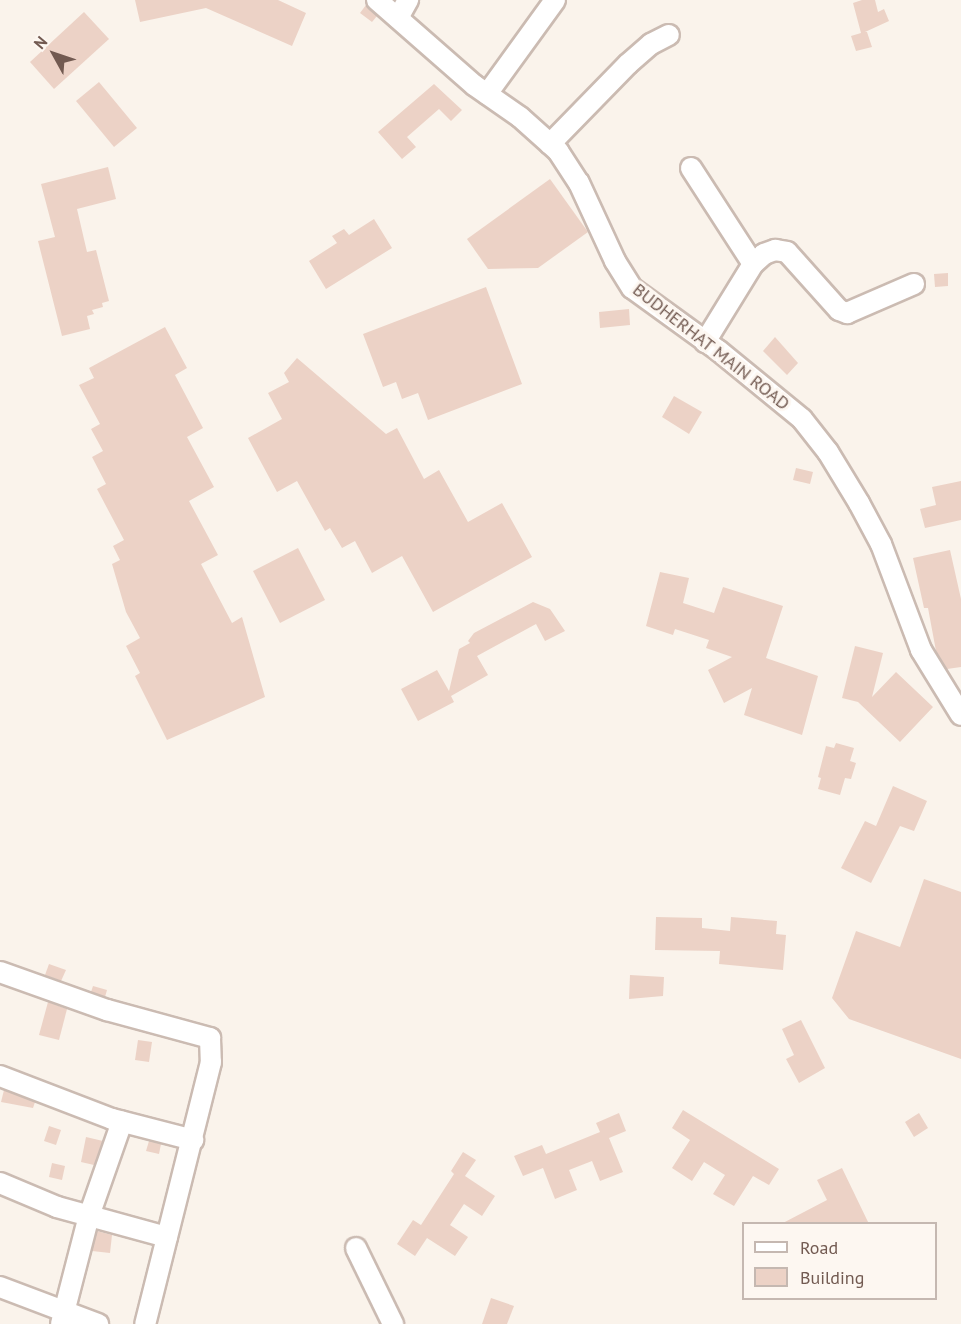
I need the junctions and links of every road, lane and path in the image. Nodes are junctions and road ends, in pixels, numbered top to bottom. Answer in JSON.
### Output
{"nodes":[{"id":1,"x":377,"y":0,"type":"edge"},
{"id":2,"x":408,"y":0,"type":"edge"},
{"id":3,"x":555,"y":0,"type":"edge"},
{"id":4,"x":399,"y":18,"type":"junction"},
{"id":5,"x":669,"y":35,"type":"dead end"},
{"id":6,"x":487,"y":94,"type":"junction"},
{"id":7,"x":556,"y":137,"type":"junction"},
{"id":8,"x":691,"y":168,"type":"dead end"},
{"id":9,"x":753,"y":264,"type":"junction"},
{"id":10,"x":914,"y":284,"type":"dead end"},
{"id":11,"x":705,"y":342,"type":"junction"},
{"id":12,"x":961,"y":715,"type":"edge"},
{"id":13,"x":0,"y":972,"type":"edge"},
{"id":14,"x":0,"y":1076,"type":"edge"},
{"id":15,"x":122,"y":1122,"type":"junction"},
{"id":16,"x":193,"y":1140,"type":"junction"},
{"id":17,"x":0,"y":1183,"type":"edge"},
{"id":18,"x":89,"y":1216,"type":"junction"},
{"id":19,"x":167,"y":1237,"type":"junction"},
{"id":20,"x":356,"y":1248,"type":"dead end"},
{"id":21,"x":0,"y":1287,"type":"edge"},
{"id":22,"x":63,"y":1318,"type":"edge"},
{"id":23,"x":98,"y":1324,"type":"edge"},
{"id":24,"x":145,"y":1324,"type":"edge"},
{"id":25,"x":393,"y":1324,"type":"edge"}],
"edges":[{"from":1,"to":4,"type":"street","name":"BUDHERHAT MAIN ROAD"},
{"from":2,"to":4,"type":"street"},
{"from":3,"to":6,"type":"street"},
{"from":4,"to":6,"type":"street","name":"BUDHERHAT MAIN ROAD"},
{"from":5,"to":7,"type":"street"},
{"from":6,"to":7,"type":"street","name":"BUDHERHAT MAIN ROAD"},
{"from":7,"to":11,"type":"street","name":"BUDHERHAT MAIN ROAD"},
{"from":8,"to":9,"type":"street"},
{"from":9,"to":10,"type":"street"},
{"from":9,"to":11,"type":"street"},
{"from":11,"to":12,"type":"street","name":"BUDHERHAT MAIN ROAD"},
{"from":13,"to":16,"type":"street"},
{"from":14,"to":15,"type":"street"},
{"from":15,"to":16,"type":"street"},
{"from":15,"to":18,"type":"street"},
{"from":16,"to":19,"type":"street"},
{"from":17,"to":18,"type":"street"},
{"from":18,"to":19,"type":"street"},
{"from":18,"to":22,"type":"street"},
{"from":19,"to":24,"type":"street"},
{"from":20,"to":25,"type":"street"},
{"from":21,"to":22,"type":"street"},
{"from":22,"to":23,"type":"street"}]}
